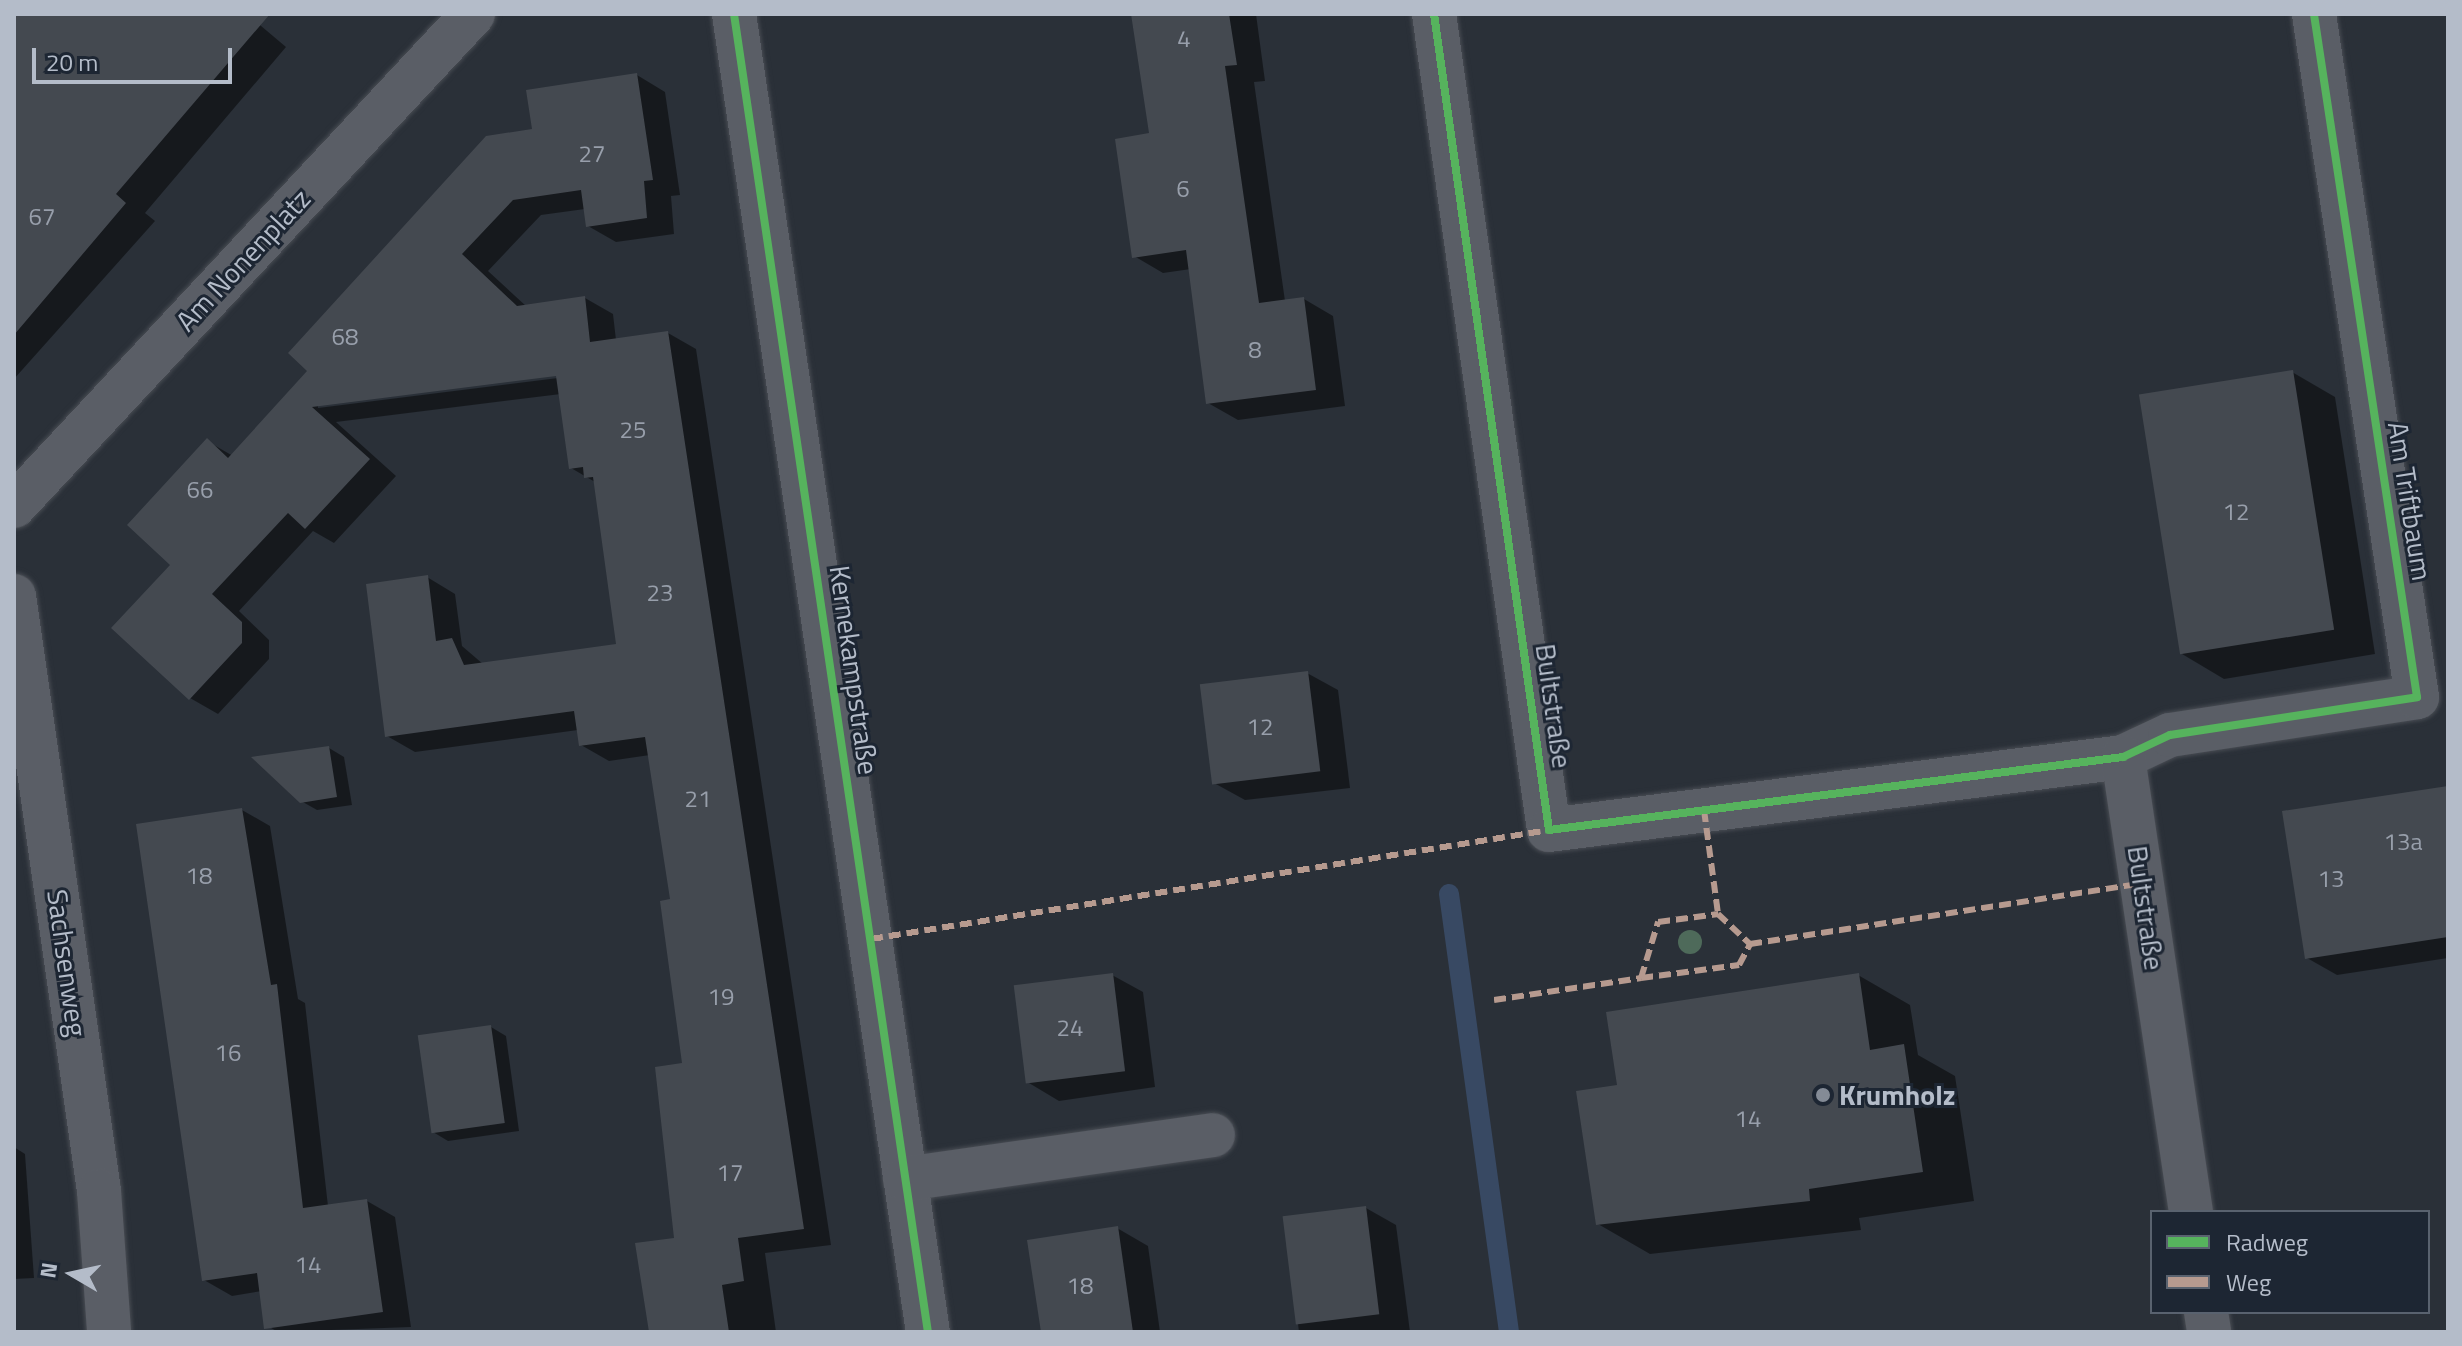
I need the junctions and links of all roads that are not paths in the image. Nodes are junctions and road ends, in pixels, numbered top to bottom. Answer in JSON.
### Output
{"nodes":[{"id":1,"x":473,"y":14,"type":"edge"},
{"id":2,"x":734,"y":14,"type":"edge"},
{"id":3,"x":1434,"y":14,"type":"edge"},
{"id":4,"x":2314,"y":14,"type":"edge"},
{"id":5,"x":14,"y":506,"type":"edge"},
{"id":6,"x":14,"y":596,"type":"edge"},
{"id":7,"x":2123,"y":757,"type":"junction"},
{"id":8,"x":1213,"y":1135,"type":"dead end"},
{"id":9,"x":905,"y":1179,"type":"junction"},
{"id":10,"x":2191,"y":1210,"type":"edge"},
{"id":11,"x":109,"y":1332,"type":"edge"},
{"id":12,"x":928,"y":1332,"type":"edge"}],
"edges":[{"from":1,"to":5,"type":"street","name":"Am Nonenplatz"},
{"from":2,"to":9,"type":"street","name":"Kernekampstraße"},
{"from":3,"to":7,"type":"street","name":"Bultstraße"},
{"from":4,"to":7,"type":"street","name":"Am Triftbaum"},
{"from":6,"to":11,"type":"street","name":"Sachsenweg"},
{"from":7,"to":10,"type":"street","name":"Bultstraße"},
{"from":8,"to":9,"type":"street"},
{"from":9,"to":12,"type":"street","name":"Kernekampstraße"}]}
